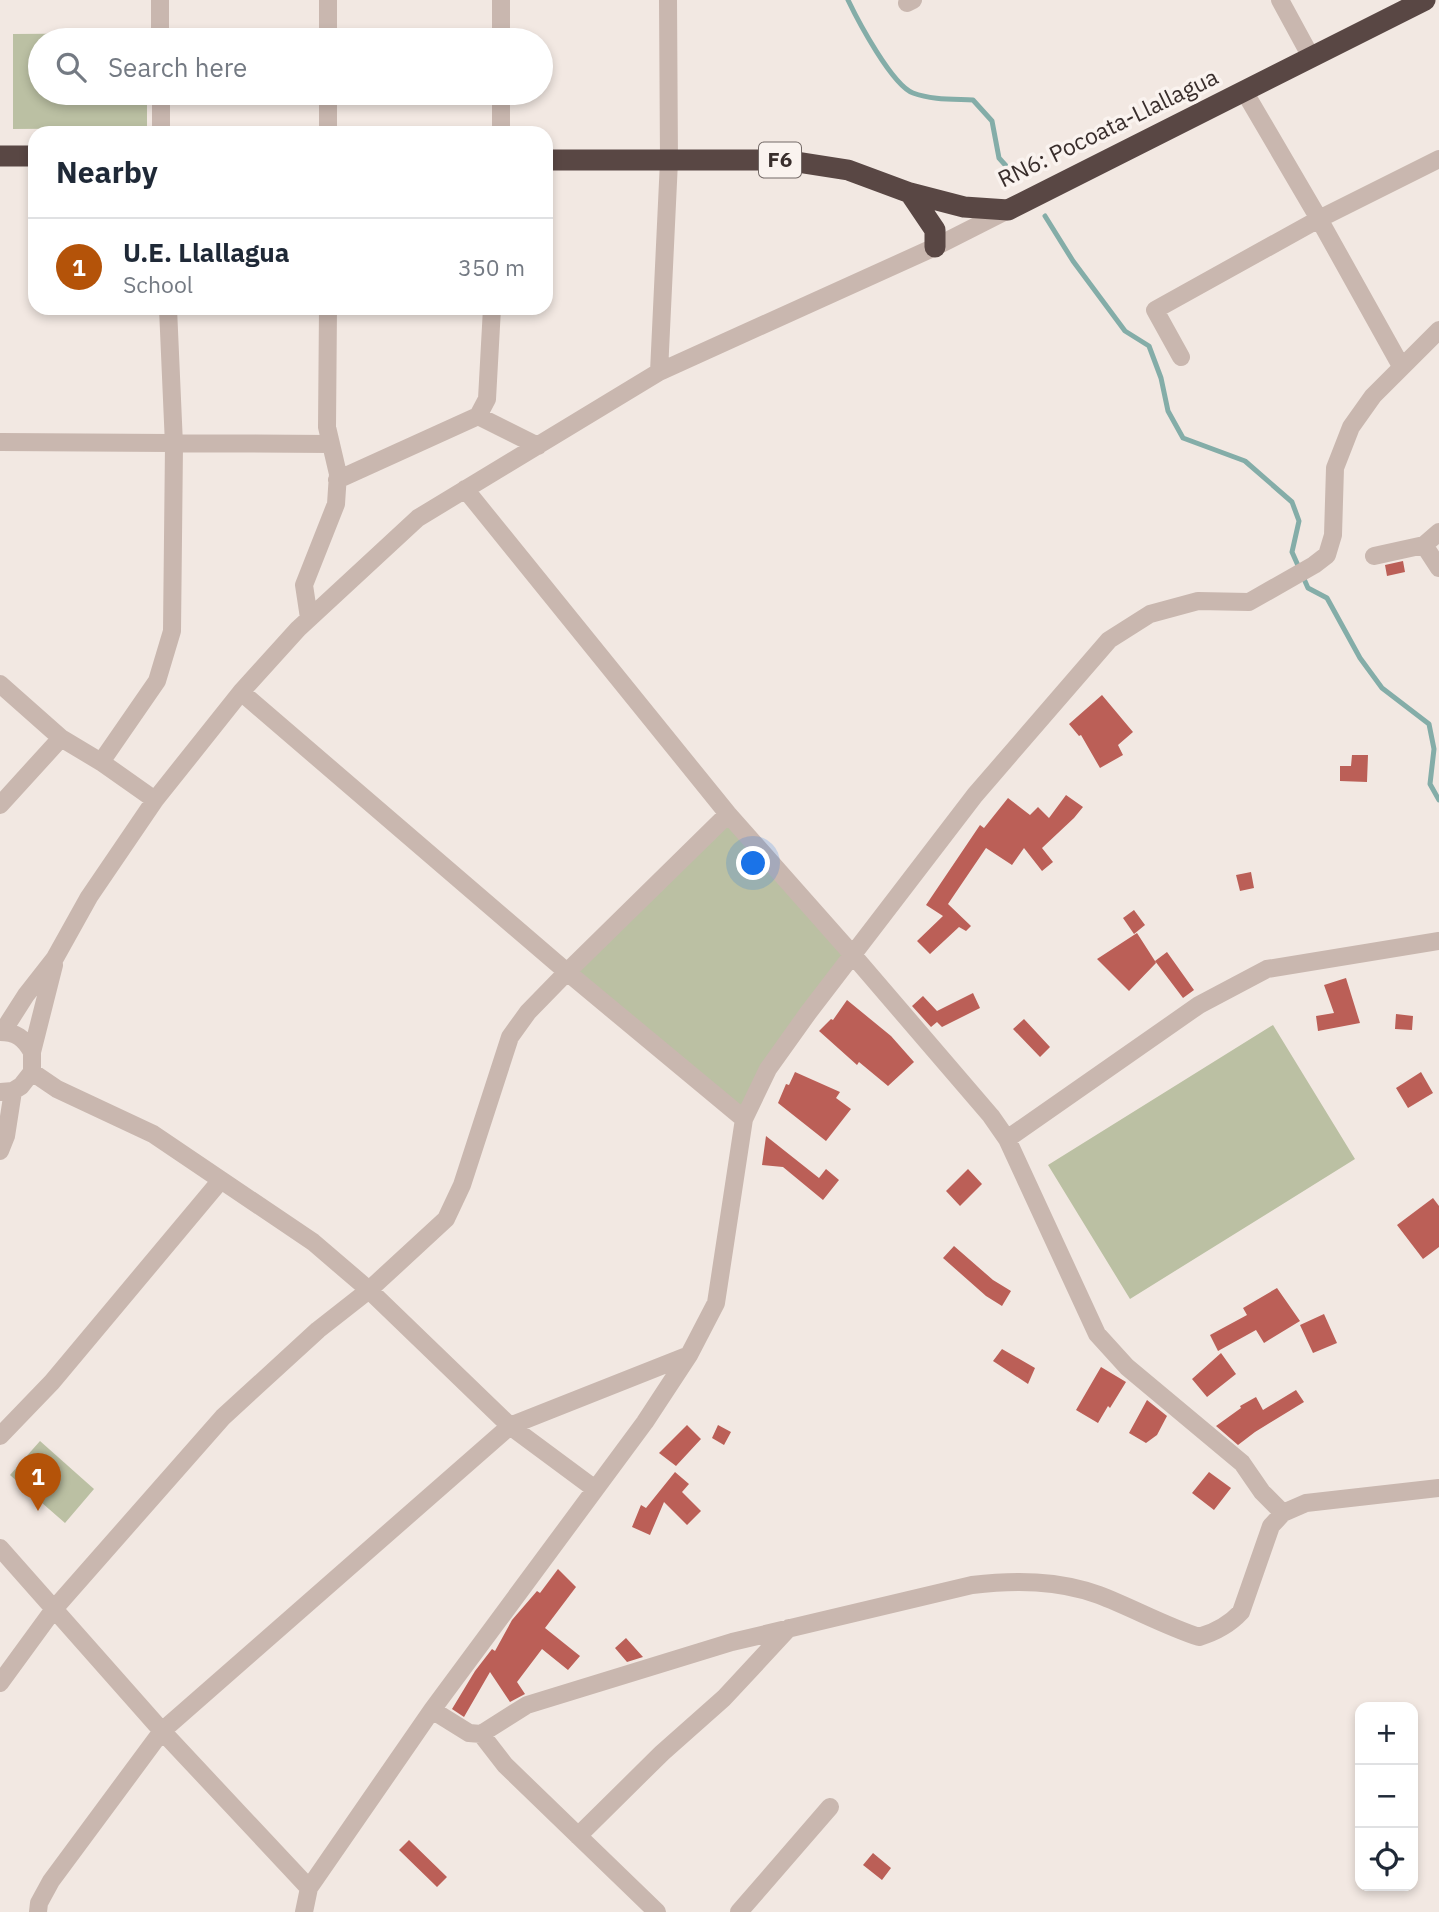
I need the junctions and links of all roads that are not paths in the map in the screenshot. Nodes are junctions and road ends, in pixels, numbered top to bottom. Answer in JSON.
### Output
{"nodes":[{"id":1,"x":160,"y":0,"type":"edge"},
{"id":2,"x":328,"y":0,"type":"edge"},
{"id":3,"x":501,"y":0,"type":"edge"},
{"id":4,"x":668,"y":0,"type":"edge"},
{"id":5,"x":1280,"y":0,"type":"edge"},
{"id":6,"x":1425,"y":0,"type":"edge"},
{"id":7,"x":160,"y":28,"type":"edge"},
{"id":8,"x":328,"y":28,"type":"edge"},
{"id":9,"x":501,"y":28,"type":"edge"},
{"id":10,"x":1311,"y":57,"type":"junction"},
{"id":11,"x":1244,"y":91,"type":"junction"},
{"id":12,"x":161,"y":105,"type":"edge"},
{"id":13,"x":328,"y":105,"type":"edge"},
{"id":14,"x":501,"y":105,"type":"edge"},
{"id":15,"x":161,"y":126,"type":"edge"},
{"id":16,"x":328,"y":126,"type":"edge"},
{"id":17,"x":500,"y":126,"type":"edge"},
{"id":18,"x":0,"y":156,"type":"edge"},
{"id":19,"x":28,"y":156,"type":"edge"},
{"id":20,"x":1439,"y":159,"type":"edge"},
{"id":21,"x":553,"y":160,"type":"edge"},
{"id":22,"x":670,"y":161,"type":"junction"},
{"id":23,"x":909,"y":193,"type":"junction"},
{"id":24,"x":1008,"y":210,"type":"junction"},
{"id":25,"x":1319,"y":219,"type":"junction"},
{"id":26,"x":935,"y":247,"type":"junction"},
{"id":27,"x":168,"y":315,"type":"edge"},
{"id":28,"x":328,"y":315,"type":"edge"},
{"id":29,"x":492,"y":315,"type":"edge"},
{"id":30,"x":1439,"y":330,"type":"edge"},
{"id":31,"x":1181,"y":357,"type":"dead end"},
{"id":32,"x":1401,"y":366,"type":"junction"},
{"id":33,"x":659,"y":372,"type":"junction"},
{"id":34,"x":478,"y":416,"type":"junction"},
{"id":35,"x":0,"y":441,"type":"edge"},
{"id":36,"x":174,"y":444,"type":"junction"},
{"id":37,"x":331,"y":444,"type":"junction"},
{"id":38,"x":538,"y":446,"type":"junction"},
{"id":39,"x":0,"y":453,"type":"edge"},
{"id":40,"x":337,"y":480,"type":"junction"},
{"id":41,"x":465,"y":489,"type":"junction"},
{"id":42,"x":1439,"y":532,"type":"edge"},
{"id":43,"x":1424,"y":545,"type":"junction"},
{"id":44,"x":1374,"y":556,"type":"dead end"},
{"id":45,"x":1439,"y":568,"type":"edge"},
{"id":46,"x":309,"y":618,"type":"junction"},
{"id":47,"x":0,"y":684,"type":"edge"},
{"id":48,"x":241,"y":692,"type":"junction"},
{"id":49,"x":61,"y":738,"type":"junction"},
{"id":50,"x":101,"y":762,"type":"junction"},
{"id":51,"x":156,"y":800,"type":"junction"},
{"id":52,"x":0,"y":805,"type":"edge"},
{"id":53,"x":728,"y":814,"type":"junction"},
{"id":54,"x":1439,"y":941,"type":"edge"},
{"id":55,"x":852,"y":954,"type":"junction"},
{"id":56,"x":55,"y":957,"type":"junction"},
{"id":57,"x":567,"y":972,"type":"junction"},
{"id":58,"x":1,"y":1031,"type":"edge"},
{"id":59,"x":32,"y":1052,"type":"junction"},
{"id":60,"x":32,"y":1072,"type":"junction"},
{"id":61,"x":7,"y":1091,"type":"edge"},
{"id":62,"x":744,"y":1119,"type":"junction"},
{"id":63,"x":1007,"y":1139,"type":"junction"},
{"id":64,"x":0,"y":1151,"type":"edge"},
{"id":65,"x":221,"y":1180,"type":"junction"},
{"id":66,"x":369,"y":1290,"type":"junction"},
{"id":67,"x":689,"y":1355,"type":"junction"},
{"id":68,"x":510,"y":1426,"type":"junction"},
{"id":69,"x":0,"y":1436,"type":"edge"},
{"id":70,"x":595,"y":1489,"type":"junction"},
{"id":71,"x":1439,"y":1489,"type":"edge"},
{"id":72,"x":1283,"y":1513,"type":"junction"},
{"id":73,"x":0,"y":1548,"type":"edge"},
{"id":74,"x":54,"y":1609,"type":"junction"},
{"id":75,"x":789,"y":1628,"type":"junction"},
{"id":76,"x":0,"y":1683,"type":"edge"},
{"id":77,"x":432,"y":1710,"type":"junction"},
{"id":78,"x":162,"y":1731,"type":"junction"},
{"id":79,"x":481,"y":1734,"type":"junction"},
{"id":80,"x":830,"y":1807,"type":"dead end"},
{"id":81,"x":578,"y":1836,"type":"junction"},
{"id":82,"x":309,"y":1888,"type":"junction"},
{"id":83,"x":38,"y":1912,"type":"edge"},
{"id":84,"x":304,"y":1912,"type":"edge"},
{"id":85,"x":657,"y":1912,"type":"edge"},
{"id":86,"x":739,"y":1912,"type":"edge"}],
"edges":[{"from":1,"to":7,"type":"street"},
{"from":2,"to":8,"type":"street"},
{"from":3,"to":9,"type":"street"},
{"from":4,"to":22,"type":"street"},
{"from":5,"to":10,"type":"street"},
{"from":6,"to":10,"type":"highway","name":"RN6: Pocoata-Llallagua"},
{"from":10,"to":11,"type":"highway","name":"RN6: Pocoata-Llallagua"},
{"from":11,"to":24,"type":"highway","name":"RN6: Pocoata-Llallagua"},
{"from":11,"to":25,"type":"street"},
{"from":12,"to":15,"type":"street"},
{"from":13,"to":16,"type":"street"},
{"from":14,"to":17,"type":"street"},
{"from":18,"to":19,"type":"highway"},
{"from":20,"to":25,"type":"street"},
{"from":21,"to":22,"type":"highway","name":"RN6: Pocoata-Llallagua","number":"F6"},
{"from":22,"to":23,"type":"highway","name":"RN6: Pocoata-Llallagua","number":"F6"},
{"from":22,"to":33,"type":"street"},
{"from":23,"to":24,"type":"highway","name":"RN6: Pocoata-Llallagua","number":"F6"},
{"from":23,"to":26,"type":"highway"},
{"from":24,"to":26,"type":"street"},
{"from":25,"to":31,"type":"street"},
{"from":25,"to":32,"type":"street"},
{"from":26,"to":33,"type":"street"},
{"from":27,"to":36,"type":"street"},
{"from":28,"to":37,"type":"street"},
{"from":29,"to":34,"type":"street"},
{"from":30,"to":32,"type":"street"},
{"from":32,"to":55,"type":"street"},
{"from":33,"to":38,"type":"street"},
{"from":34,"to":38,"type":"street"},
{"from":34,"to":40,"type":"street"},
{"from":35,"to":36,"type":"street"},
{"from":35,"to":39,"type":"street"},
{"from":36,"to":37,"type":"street"},
{"from":36,"to":50,"type":"street"},
{"from":37,"to":40,"type":"street"},
{"from":38,"to":41,"type":"street"},
{"from":40,"to":46,"type":"street"},
{"from":41,"to":46,"type":"street"},
{"from":41,"to":53,"type":"street"},
{"from":42,"to":43,"type":"street"},
{"from":43,"to":44,"type":"street"},
{"from":43,"to":45,"type":"street"},
{"from":46,"to":48,"type":"street"},
{"from":47,"to":49,"type":"street"},
{"from":48,"to":51,"type":"street"},
{"from":48,"to":57,"type":"street"},
{"from":49,"to":50,"type":"street"},
{"from":49,"to":52,"type":"street"},
{"from":50,"to":51,"type":"street"},
{"from":51,"to":56,"type":"street"},
{"from":53,"to":55,"type":"street"},
{"from":53,"to":57,"type":"street"},
{"from":54,"to":63,"type":"street"},
{"from":55,"to":62,"type":"street"},
{"from":55,"to":63,"type":"street"},
{"from":56,"to":58,"type":"street"},
{"from":56,"to":59,"type":"street"},
{"from":57,"to":62,"type":"street"},
{"from":57,"to":66,"type":"street"},
{"from":58,"to":59,"type":"street"},
{"from":59,"to":60,"type":"street"},
{"from":60,"to":61,"type":"street"},
{"from":60,"to":65,"type":"street"},
{"from":61,"to":64,"type":"street"},
{"from":62,"to":67,"type":"street"},
{"from":63,"to":72,"type":"street"},
{"from":65,"to":66,"type":"street"},
{"from":65,"to":69,"type":"street"},
{"from":66,"to":68,"type":"street"},
{"from":66,"to":74,"type":"street"},
{"from":67,"to":68,"type":"street"},
{"from":67,"to":70,"type":"street"},
{"from":68,"to":70,"type":"street"},
{"from":68,"to":78,"type":"street"},
{"from":70,"to":77,"type":"street"},
{"from":71,"to":72,"type":"street"},
{"from":72,"to":75,"type":"street"},
{"from":73,"to":74,"type":"street"},
{"from":74,"to":76,"type":"street"},
{"from":74,"to":78,"type":"street"},
{"from":75,"to":79,"type":"street"},
{"from":75,"to":81,"type":"street"},
{"from":77,"to":79,"type":"street"},
{"from":77,"to":82,"type":"street"},
{"from":78,"to":82,"type":"street"},
{"from":78,"to":83,"type":"street"},
{"from":79,"to":81,"type":"street"},
{"from":80,"to":86,"type":"street"},
{"from":81,"to":85,"type":"street"},
{"from":82,"to":84,"type":"street"}]}
